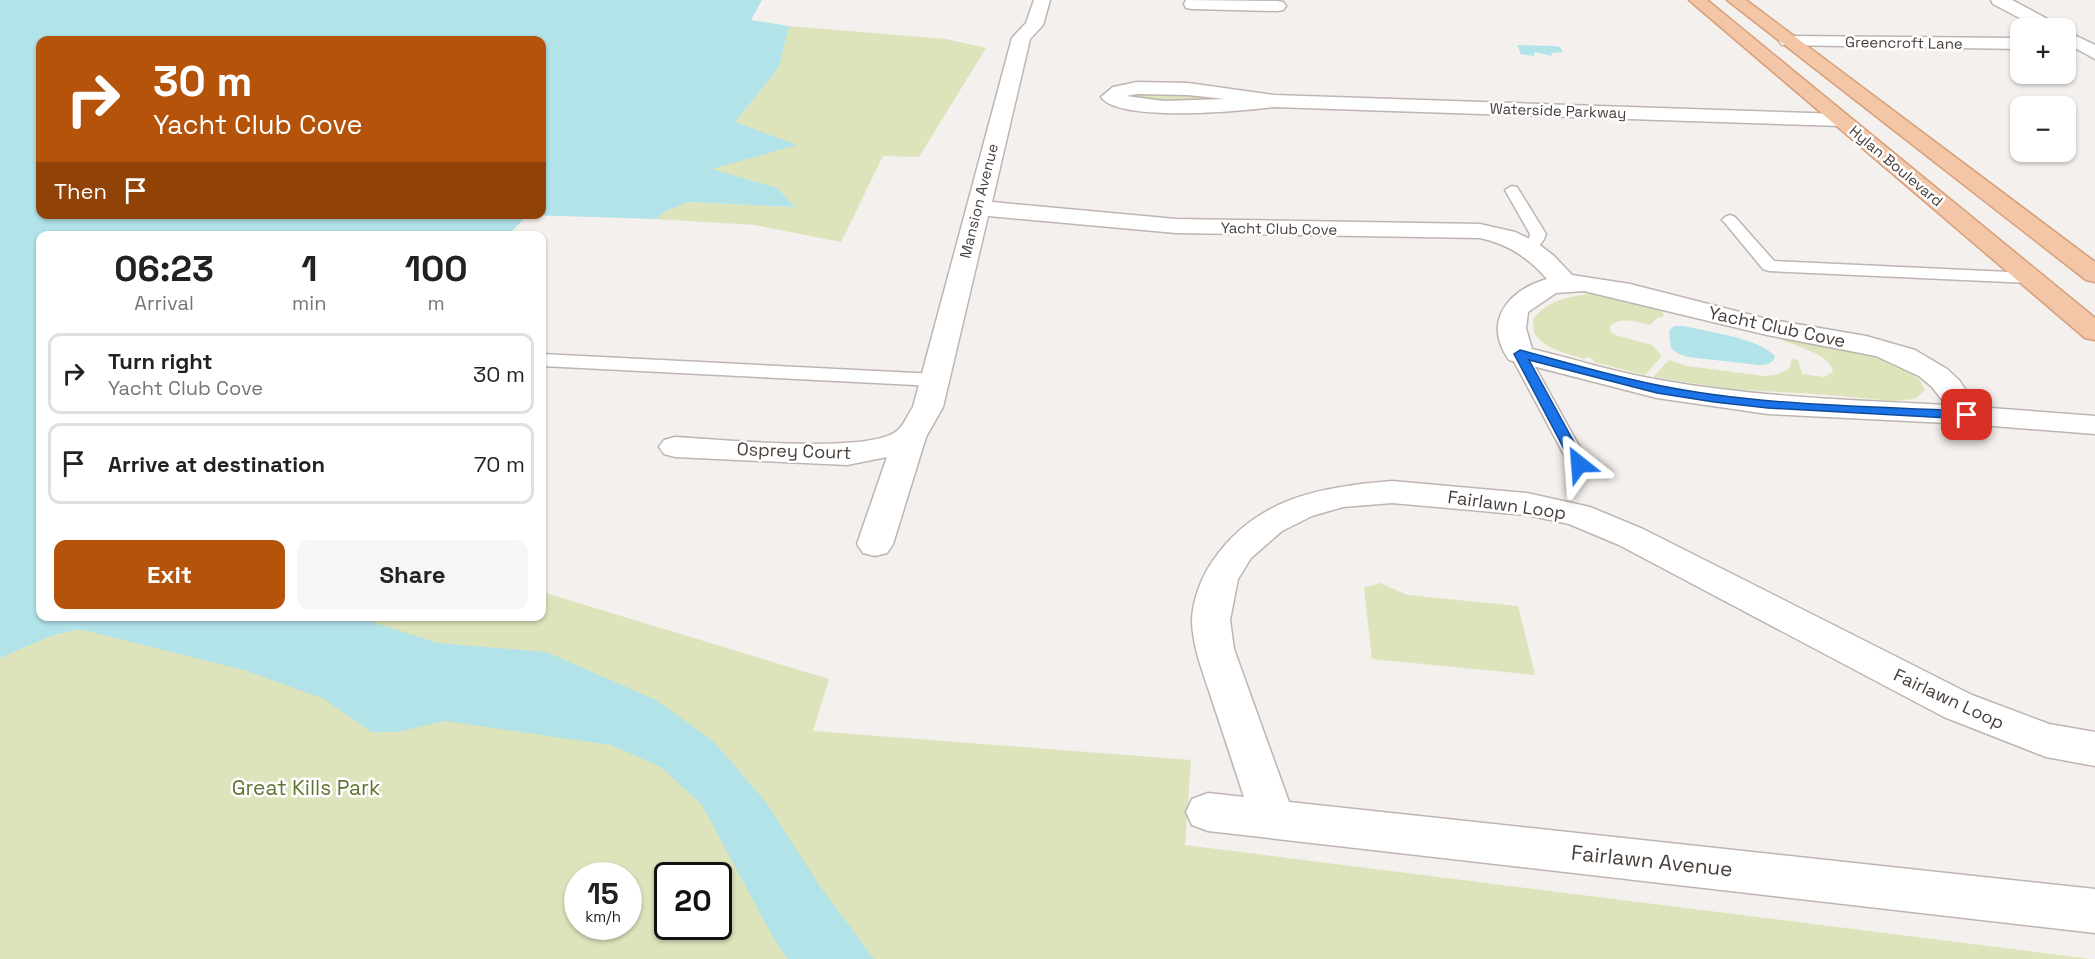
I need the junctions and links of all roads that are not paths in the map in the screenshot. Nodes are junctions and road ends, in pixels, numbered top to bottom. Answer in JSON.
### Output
{"nodes":[{"id":1,"x":1042,"y":0,"type":"edge"},
{"id":2,"x":1697,"y":0,"type":"edge"},
{"id":3,"x":1735,"y":0,"type":"edge"},
{"id":4,"x":1999,"y":0,"type":"edge"},
{"id":5,"x":1241,"y":2,"type":"edge"},
{"id":6,"x":1192,"y":4,"type":"dead end"},
{"id":7,"x":1277,"y":6,"type":"dead end"},
{"id":8,"x":2032,"y":18,"type":"edge"},
{"id":9,"x":1788,"y":41,"type":"junction"},
{"id":10,"x":2010,"y":44,"type":"edge"},
{"id":11,"x":1274,"y":101,"type":"junction"},
{"id":12,"x":1841,"y":120,"type":"junction"},
{"id":13,"x":1512,"y":190,"type":"dead end"},
{"id":14,"x":978,"y":208,"type":"junction"},
{"id":15,"x":1730,"y":220,"type":"dead end"},
{"id":16,"x":1527,"y":246,"type":"junction"},
{"id":17,"x":2095,"y":274,"type":"edge"},
{"id":18,"x":2030,"y":278,"type":"junction"},
{"id":19,"x":1563,"y":281,"type":"junction"},
{"id":20,"x":2095,"y":332,"type":"edge"},
{"id":21,"x":1520,"y":354,"type":"junction"},
{"id":22,"x":546,"y":360,"type":"edge"},
{"id":23,"x":931,"y":394,"type":"junction"},
{"id":24,"x":1967,"y":415,"type":"junction"},
{"id":25,"x":2095,"y":425,"type":"edge"},
{"id":26,"x":910,"y":437,"type":"junction"},
{"id":27,"x":675,"y":447,"type":"dead end"},
{"id":28,"x":1579,"y":464,"type":"dead end"},
{"id":29,"x":875,"y":544,"type":"dead end"},
{"id":30,"x":2095,"y":749,"type":"edge"},
{"id":31,"x":1208,"y":812,"type":"dead end"},
{"id":32,"x":1273,"y":819,"type":"junction"},
{"id":33,"x":2095,"y":911,"type":"edge"}],
"edges":[{"from":1,"to":14,"type":"street","name":"Mansion Avenue"},
{"from":2,"to":12,"type":"main road","name":"Hylan Boulevard"},
{"from":3,"to":9,"type":"main road","name":"Hylan Boulevard"},
{"from":4,"to":8,"type":"street"},
{"from":5,"to":6,"type":"street"},
{"from":5,"to":7,"type":"street"},
{"from":9,"to":10,"type":"street","name":"Greencroft Lane"},
{"from":9,"to":17,"type":"main road","name":"Hylan Boulevard"},
{"from":11,"to":11,"type":"street","name":"Waterside Parkway"},
{"from":11,"to":12,"type":"street","name":"Waterside Parkway"},
{"from":12,"to":18,"type":"main road","name":"Hylan Boulevard"},
{"from":13,"to":16,"type":"lane"},
{"from":14,"to":16,"type":"street","name":"Yacht Club Cove"},
{"from":14,"to":23,"type":"street","name":"Mansion Avenue"},
{"from":15,"to":18,"type":"lane"},
{"from":16,"to":19,"type":"street","name":"Yacht Club Cove"},
{"from":18,"to":20,"type":"main road","name":"Hylan Boulevard"},
{"from":19,"to":21,"type":"street"},
{"from":19,"to":24,"type":"street","name":"Yacht Club Cove"},
{"from":21,"to":24,"type":"street"},
{"from":21,"to":28,"type":"lane"},
{"from":22,"to":23,"type":"lane"},
{"from":23,"to":26,"type":"street"},
{"from":24,"to":25,"type":"street"},
{"from":26,"to":27,"type":"street","name":"Osprey Court"},
{"from":26,"to":29,"type":"street"},
{"from":30,"to":32,"type":"street","name":"Fairlawn Loop"},
{"from":31,"to":32,"type":"street","name":"Fairlawn Avenue"},
{"from":32,"to":33,"type":"street","name":"Fairlawn Avenue"}]}
